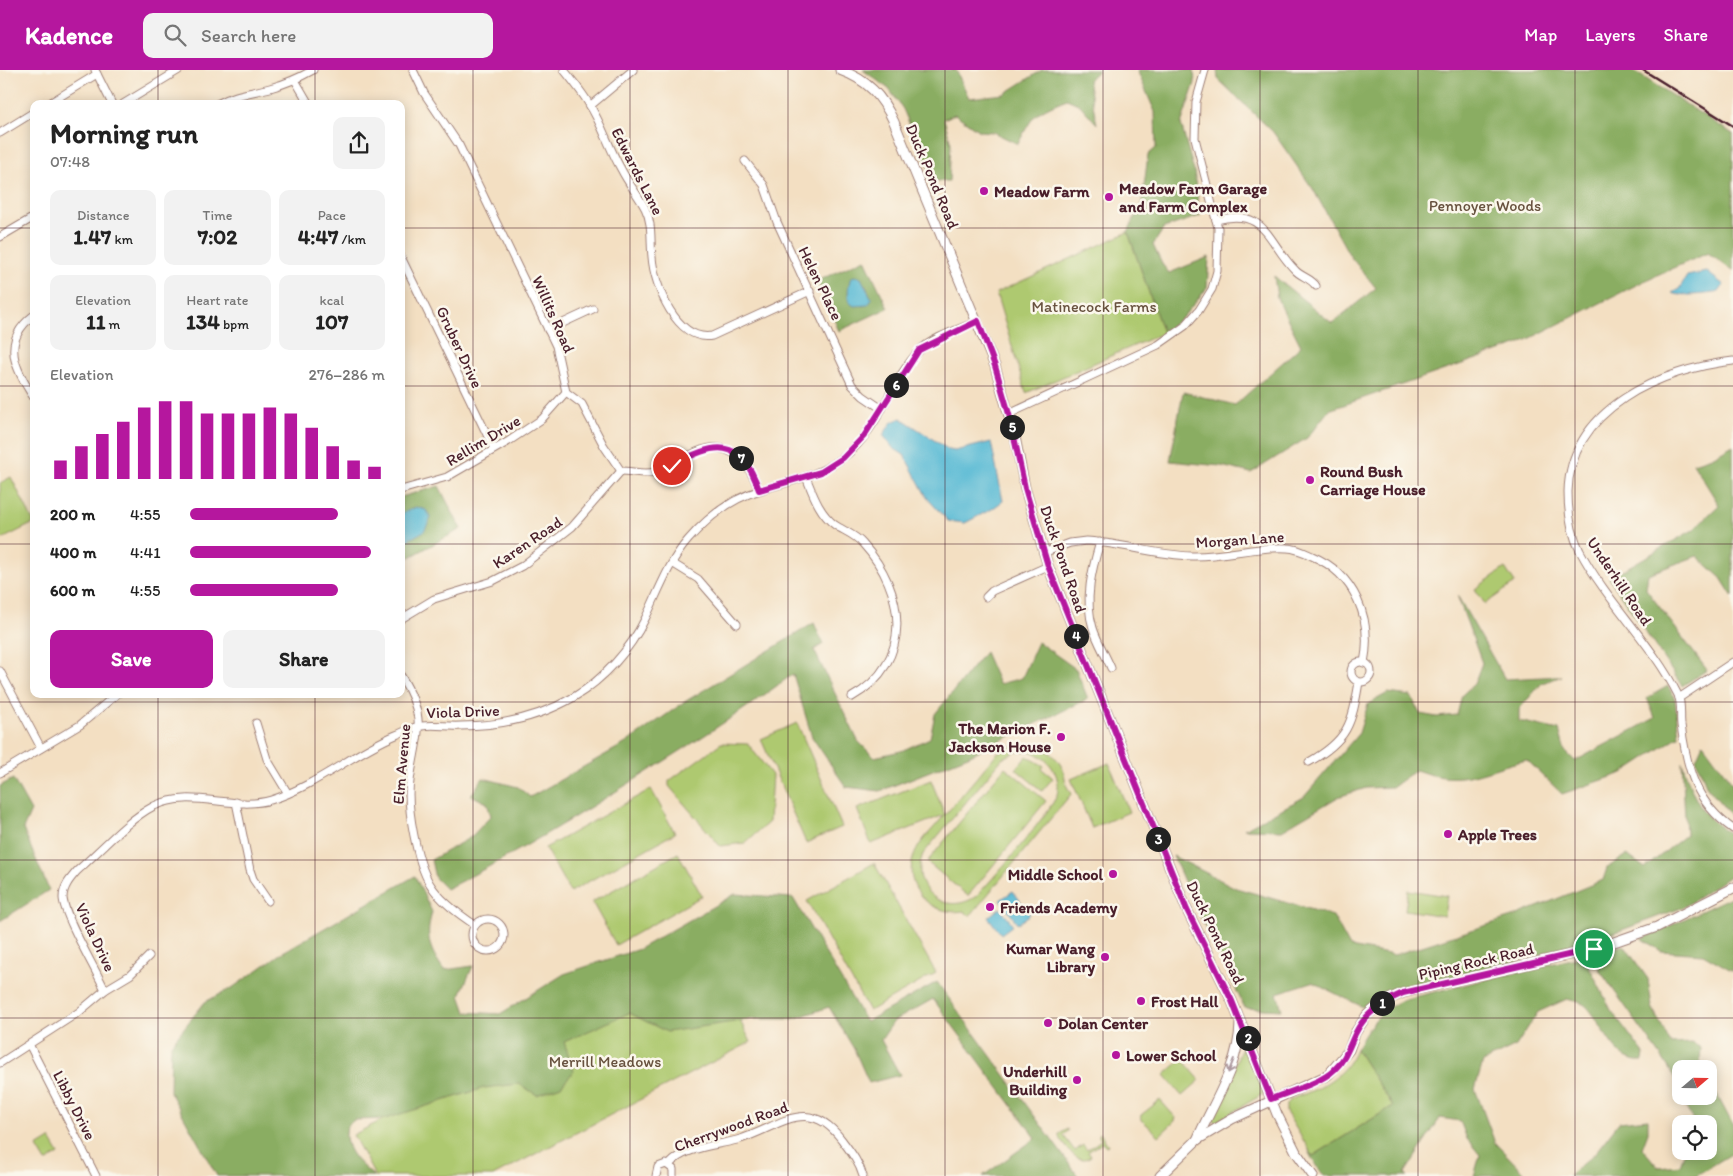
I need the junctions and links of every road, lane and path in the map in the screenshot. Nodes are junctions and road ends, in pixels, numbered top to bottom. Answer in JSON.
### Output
{"nodes":[{"id":1,"x":179,"y":70,"type":"edge"},
{"id":2,"x":313,"y":70,"type":"edge"},
{"id":3,"x":412,"y":70,"type":"edge"},
{"id":4,"x":564,"y":70,"type":"edge"},
{"id":5,"x":633,"y":70,"type":"edge"},
{"id":6,"x":840,"y":70,"type":"edge"},
{"id":7,"x":1205,"y":70,"type":"edge"},
{"id":8,"x":96,"y":72,"type":"edge"},
{"id":9,"x":295,"y":80,"type":"junction"},
{"id":10,"x":54,"y":100,"type":"edge"},
{"id":11,"x":110,"y":100,"type":"edge"},
{"id":12,"x":130,"y":100,"type":"edge"},
{"id":13,"x":226,"y":100,"type":"edge"},
{"id":14,"x":307,"y":100,"type":"edge"},
{"id":15,"x":590,"y":106,"type":"junction"},
{"id":16,"x":30,"y":114,"type":"edge"},
{"id":17,"x":0,"y":133,"type":"edge"},
{"id":18,"x":745,"y":162,"type":"dead end"},
{"id":19,"x":30,"y":219,"type":"edge"},
{"id":20,"x":1216,"y":220,"type":"junction"},
{"id":21,"x":0,"y":238,"type":"edge"},
{"id":22,"x":405,"y":265,"type":"edge"},
{"id":23,"x":1316,"y":286,"type":"dead end"},
{"id":24,"x":810,"y":291,"type":"junction"},
{"id":25,"x":593,"y":309,"type":"dead end"},
{"id":26,"x":30,"y":319,"type":"edge"},
{"id":27,"x":978,"y":321,"type":"junction"},
{"id":28,"x":548,"y":330,"type":"junction"},
{"id":29,"x":1733,"y":361,"type":"edge"},
{"id":30,"x":30,"y":391,"type":"edge"},
{"id":31,"x":566,"y":392,"type":"junction"},
{"id":32,"x":882,"y":409,"type":"junction"},
{"id":33,"x":1009,"y":414,"type":"junction"},
{"id":34,"x":494,"y":449,"type":"junction"},
{"id":35,"x":621,"y":471,"type":"junction"},
{"id":36,"x":806,"y":476,"type":"junction"},
{"id":37,"x":405,"y":488,"type":"edge"},
{"id":38,"x":759,"y":490,"type":"junction"},
{"id":39,"x":1100,"y":542,"type":"junction"},
{"id":40,"x":1044,"y":552,"type":"junction"},
{"id":41,"x":672,"y":563,"type":"junction"},
{"id":42,"x":1048,"y":566,"type":"junction"},
{"id":43,"x":986,"y":597,"type":"dead end"},
{"id":44,"x":405,"y":617,"type":"edge"},
{"id":45,"x":737,"y":624,"type":"dead end"},
{"id":46,"x":1733,"y":662,"type":"edge"},
{"id":47,"x":1364,"y":663,"type":"junction"},
{"id":48,"x":1111,"y":668,"type":"dead end"},
{"id":49,"x":0,"y":671,"type":"edge"},
{"id":50,"x":1360,"y":682,"type":"junction"},
{"id":51,"x":405,"y":683,"type":"edge"},
{"id":52,"x":852,"y":697,"type":"dead end"},
{"id":53,"x":110,"y":698,"type":"edge"},
{"id":54,"x":1679,"y":698,"type":"junction"},
{"id":55,"x":256,"y":724,"type":"dead end"},
{"id":56,"x":420,"y":725,"type":"junction"},
{"id":57,"x":42,"y":748,"type":"junction"},
{"id":58,"x":1309,"y":762,"type":"dead end"},
{"id":59,"x":0,"y":773,"type":"edge"},
{"id":60,"x":287,"y":792,"type":"junction"},
{"id":61,"x":236,"y":802,"type":"junction"},
{"id":62,"x":1733,"y":829,"type":"edge"},
{"id":63,"x":1733,"y":888,"type":"edge"},
{"id":64,"x":268,"y":901,"type":"dead end"},
{"id":65,"x":475,"y":925,"type":"junction"},
{"id":66,"x":149,"y":956,"type":"dead end"},
{"id":67,"x":105,"y":990,"type":"junction"},
{"id":68,"x":1240,"y":1019,"type":"junction"},
{"id":69,"x":30,"y":1046,"type":"junction"},
{"id":70,"x":0,"y":1063,"type":"edge"},
{"id":71,"x":1271,"y":1099,"type":"junction"},
{"id":72,"x":1197,"y":1140,"type":"junction"},
{"id":73,"x":669,"y":1165,"type":"junction"},
{"id":74,"x":96,"y":1176,"type":"edge"},
{"id":75,"x":656,"y":1176,"type":"edge"},
{"id":76,"x":673,"y":1176,"type":"edge"},
{"id":77,"x":863,"y":1176,"type":"edge"},
{"id":78,"x":1160,"y":1176,"type":"edge"},
{"id":79,"x":1313,"y":1176,"type":"edge"}],
"edges":[{"from":1,"to":12,"type":"street"},
{"from":2,"to":9,"type":"street"},
{"from":3,"to":28,"type":"street","name":"Willits Road"},
{"from":4,"to":15,"type":"street","name":"Edwards Lane"},
{"from":5,"to":15,"type":"street"},
{"from":6,"to":27,"type":"street","name":"Duck Pond Road"},
{"from":7,"to":20,"type":"street"},
{"from":8,"to":10,"type":"street"},
{"from":8,"to":11,"type":"street"},
{"from":9,"to":13,"type":"street"},
{"from":9,"to":14,"type":"street"},
{"from":15,"to":24,"type":"street","name":"Edwards Lane"},
{"from":16,"to":17,"type":"street"},
{"from":18,"to":24,"type":"street","name":"Helen Place"},
{"from":19,"to":21,"type":"street"},
{"from":20,"to":23,"type":"street"},
{"from":20,"to":33,"type":"street"},
{"from":22,"to":34,"type":"street","name":"Gruber Drive"},
{"from":24,"to":32,"type":"street","name":"Helen Place"},
{"from":25,"to":28,"type":"street"},
{"from":26,"to":30,"type":"street"},
{"from":27,"to":32,"type":"street","name":"Viola Drive"},
{"from":27,"to":33,"type":"street","name":"Duck Pond Road"},
{"from":28,"to":31,"type":"street","name":"Willits Road"},
{"from":29,"to":54,"type":"street","name":"Underhill Road"},
{"from":31,"to":34,"type":"street","name":"Rellim Drive"},
{"from":31,"to":35,"type":"street"},
{"from":32,"to":36,"type":"street","name":"Viola Drive"},
{"from":33,"to":40,"type":"street","name":"Duck Pond Road"},
{"from":34,"to":37,"type":"street","name":"Rellim Drive"},
{"from":35,"to":38,"type":"street"},
{"from":35,"to":44,"type":"street","name":"Karen Road"},
{"from":36,"to":38,"type":"street","name":"Viola Drive"},
{"from":36,"to":52,"type":"street"},
{"from":38,"to":41,"type":"street","name":"Viola Drive"},
{"from":39,"to":40,"type":"street","name":"Morgan Lane"},
{"from":39,"to":47,"type":"street","name":"Morgan Lane"},
{"from":39,"to":48,"type":"street"},
{"from":40,"to":42,"type":"street","name":"Duck Pond Road"},
{"from":41,"to":45,"type":"street"},
{"from":41,"to":56,"type":"street","name":"Viola Drive"},
{"from":42,"to":43,"type":"street"},
{"from":42,"to":68,"type":"street","name":"Duck Pond Road"},
{"from":46,"to":54,"type":"street"},
{"from":47,"to":50,"type":"street","name":"Morgan Lane"},
{"from":47,"to":50,"type":"street","name":"Morgan Lane"},
{"from":49,"to":57,"type":"street"},
{"from":50,"to":58,"type":"street","name":"Morgan Lane"},
{"from":51,"to":56,"type":"street","name":"Elm Avenue"},
{"from":53,"to":57,"type":"street"},
{"from":54,"to":62,"type":"street","name":"Underhill Road"},
{"from":55,"to":60,"type":"street"},
{"from":56,"to":60,"type":"street","name":"Viola Drive"},
{"from":56,"to":65,"type":"street","name":"Elm Avenue"},
{"from":57,"to":59,"type":"street"},
{"from":60,"to":61,"type":"street","name":"Viola Drive"},
{"from":61,"to":64,"type":"street"},
{"from":61,"to":67,"type":"street","name":"Viola Drive"},
{"from":63,"to":71,"type":"street","name":"Piping Rock Road"},
{"from":65,"to":65,"type":"street"},
{"from":66,"to":67,"type":"street"},
{"from":67,"to":69,"type":"street","name":"Viola Drive"},
{"from":68,"to":71,"type":"street","name":"Duck Pond Road"},
{"from":68,"to":72,"type":"street","one_way":true},
{"from":69,"to":70,"type":"street","name":"Viola Drive"},
{"from":69,"to":74,"type":"street","name":"Libby Drive"},
{"from":71,"to":72,"type":"street","name":"Piping Rock Road"},
{"from":71,"to":79,"type":"street","name":"Duck Pond Road"},
{"from":72,"to":78,"type":"street","name":"Piping Rock Road"},
{"from":73,"to":75,"type":"street","name":"Cherrywood Road"},
{"from":73,"to":76,"type":"street","name":"Cherrywood Road"},
{"from":73,"to":77,"type":"street","name":"Cherrywood Road"}]}
